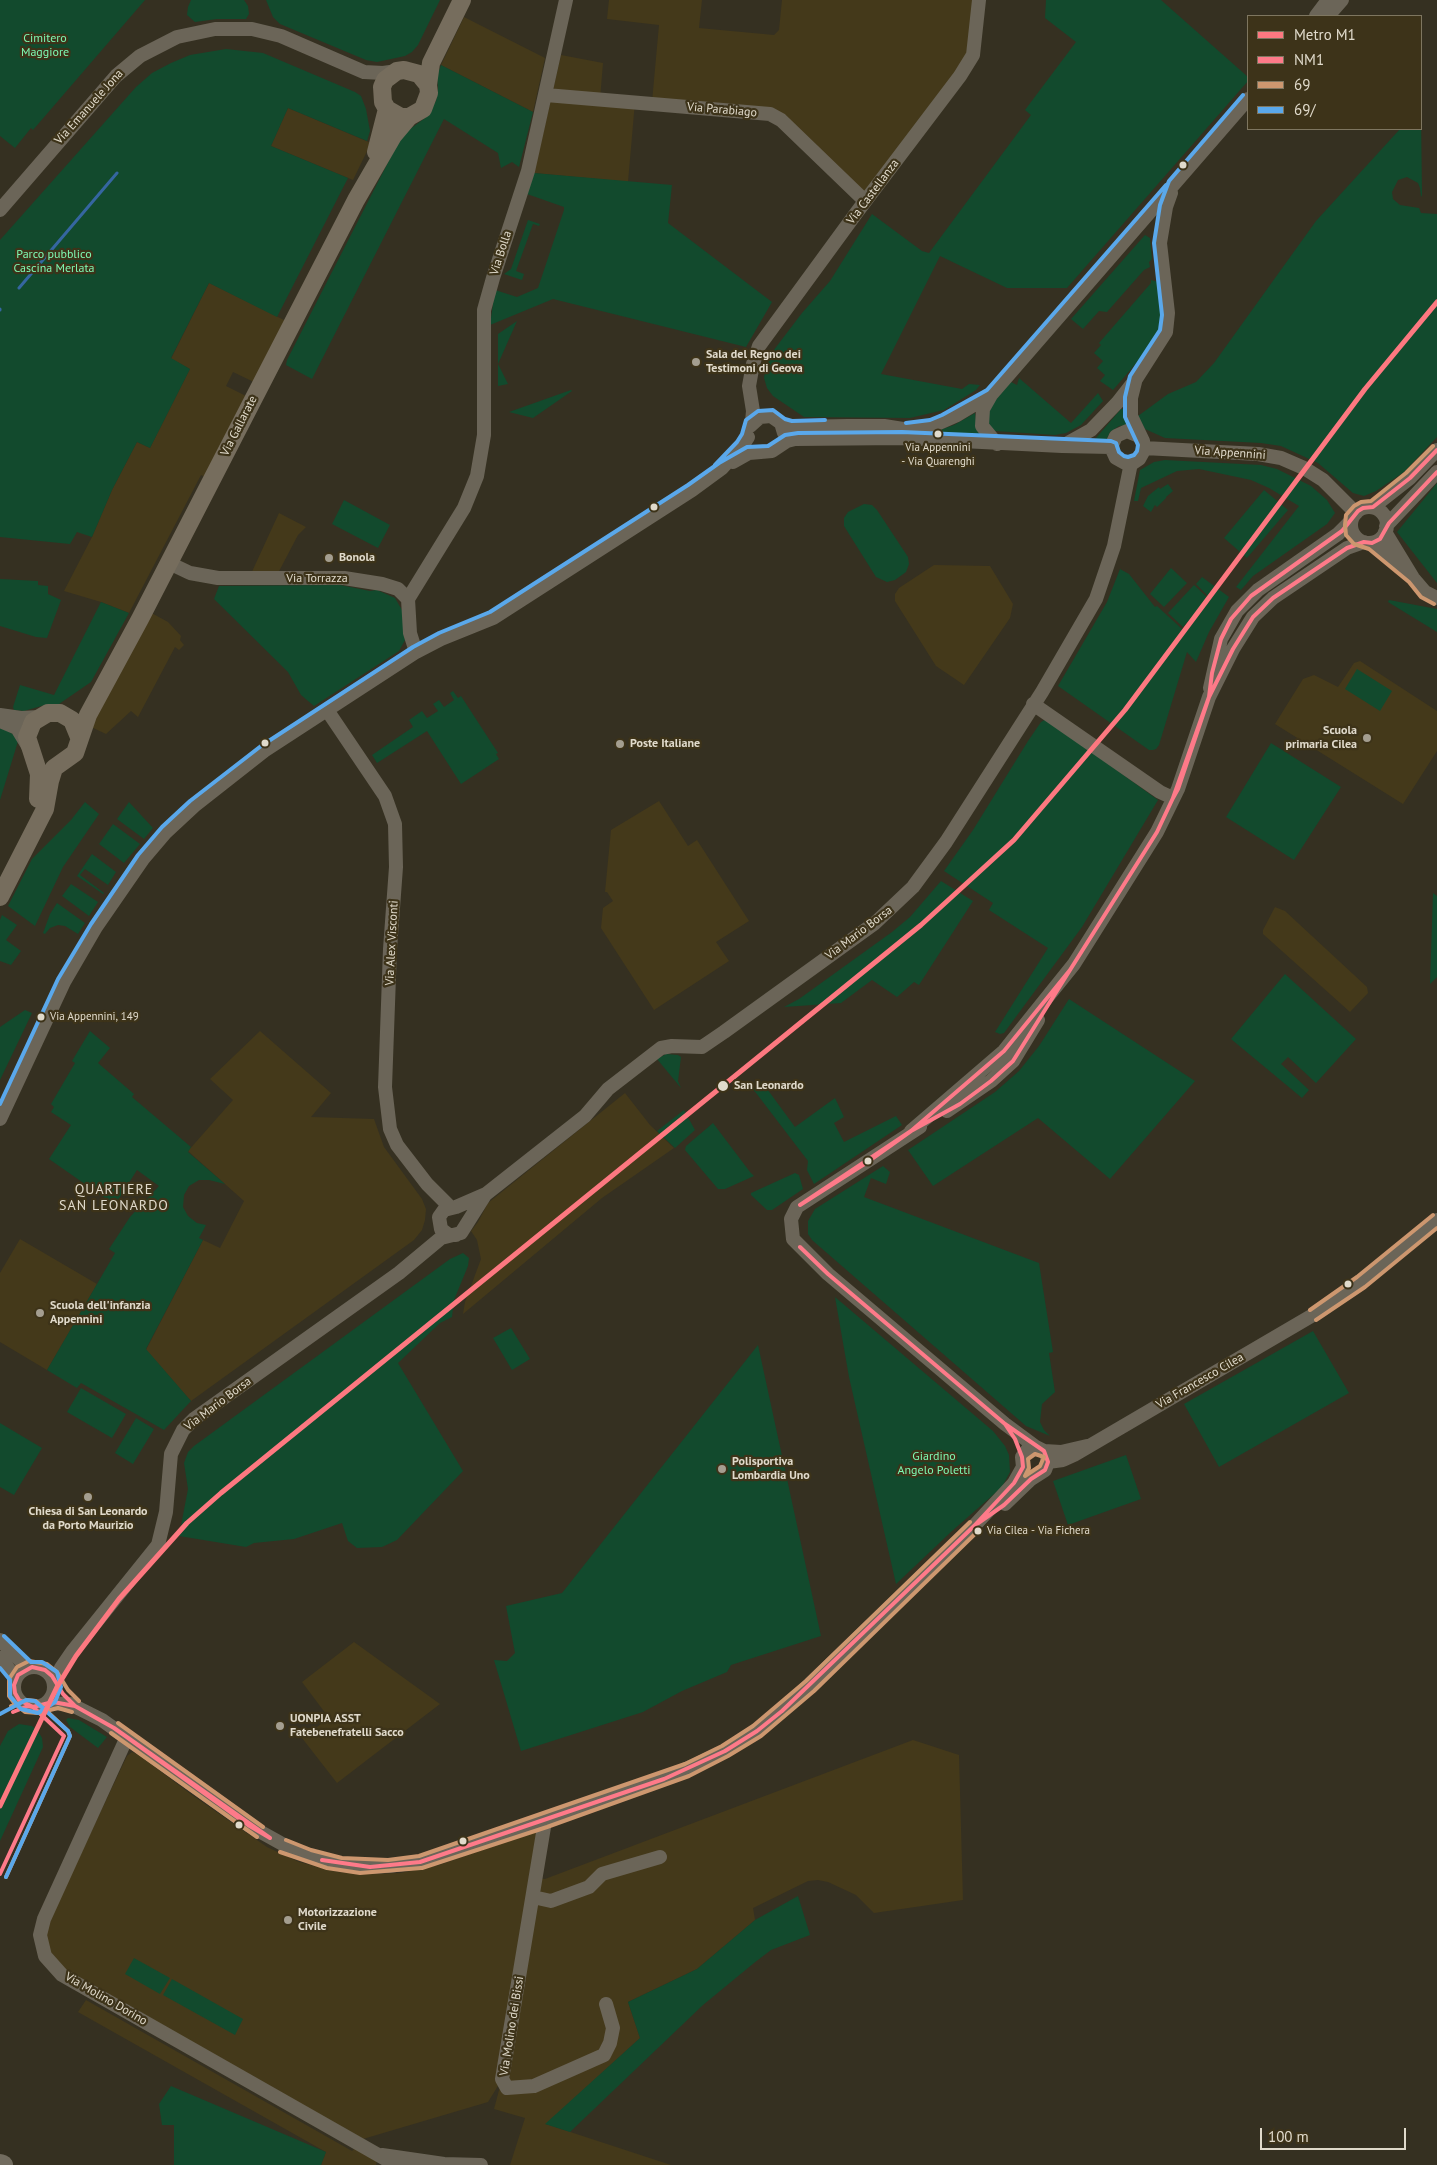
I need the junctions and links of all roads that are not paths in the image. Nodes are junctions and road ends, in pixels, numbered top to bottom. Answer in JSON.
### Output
{"nodes":[{"id":1,"x":453,"y":0,"type":"edge"},
{"id":2,"x":462,"y":0,"type":"edge"},
{"id":3,"x":566,"y":0,"type":"edge"},
{"id":4,"x":979,"y":0,"type":"edge"},
{"id":5,"x":1328,"y":0,"type":"edge"},
{"id":6,"x":1342,"y":0,"type":"edge"},
{"id":7,"x":1317,"y":15,"type":"edge"},
{"id":8,"x":1329,"y":15,"type":"edge"},
{"id":9,"x":341,"y":64,"type":"junction"},
{"id":10,"x":401,"y":70,"type":"junction"},
{"id":11,"x":428,"y":85,"type":"junction"},
{"id":12,"x":546,"y":95,"type":"junction"},
{"id":13,"x":1247,"y":100,"type":"edge"},
{"id":14,"x":385,"y":104,"type":"junction"},
{"id":15,"x":409,"y":117,"type":"junction"},
{"id":16,"x":366,"y":181,"type":"junction"},
{"id":17,"x":1174,"y":186,"type":"junction"},
{"id":18,"x":865,"y":201,"type":"junction"},
{"id":19,"x":0,"y":210,"type":"edge"},
{"id":20,"x":1134,"y":232,"type":"junction"},
{"id":21,"x":1160,"y":243,"type":"junction"},
{"id":22,"x":750,"y":378,"type":"junction"},
{"id":23,"x":1136,"y":379,"type":"junction"},
{"id":24,"x":991,"y":395,"type":"junction"},
{"id":25,"x":768,"y":416,"type":"junction"},
{"id":26,"x":752,"y":422,"type":"junction"},
{"id":27,"x":782,"y":425,"type":"junction"},
{"id":28,"x":748,"y":437,"type":"junction"},
{"id":29,"x":1142,"y":442,"type":"junction"},
{"id":30,"x":996,"y":444,"type":"junction"},
{"id":31,"x":781,"y":445,"type":"junction"},
{"id":32,"x":1062,"y":446,"type":"junction"},
{"id":33,"x":1111,"y":447,"type":"junction"},
{"id":34,"x":1437,"y":450,"type":"edge"},
{"id":35,"x":760,"y":451,"type":"junction"},
{"id":36,"x":1126,"y":463,"type":"junction"},
{"id":37,"x":722,"y":468,"type":"junction"},
{"id":38,"x":1437,"y":472,"type":"edge"},
{"id":39,"x":1373,"y":507,"type":"junction"},
{"id":40,"x":1354,"y":517,"type":"junction"},
{"id":41,"x":1386,"y":529,"type":"junction"},
{"id":42,"x":1368,"y":542,"type":"junction"},
{"id":43,"x":169,"y":563,"type":"junction"},
{"id":44,"x":1413,"y":578,"type":"junction"},
{"id":45,"x":1437,"y":598,"type":"edge"},
{"id":46,"x":408,"y":599,"type":"junction"},
{"id":47,"x":416,"y":652,"type":"junction"},
{"id":48,"x":112,"y":672,"type":"junction"},
{"id":49,"x":1209,"y":697,"type":"junction"},
{"id":50,"x":1033,"y":704,"type":"junction"},
{"id":51,"x":327,"y":710,"type":"junction"},
{"id":52,"x":0,"y":715,"type":"edge"},
{"id":53,"x":65,"y":715,"type":"junction"},
{"id":54,"x":39,"y":716,"type":"junction"},
{"id":55,"x":0,"y":721,"type":"edge"},
{"id":56,"x":79,"y":737,"type":"junction"},
{"id":57,"x":31,"y":750,"type":"junction"},
{"id":58,"x":61,"y":763,"type":"junction"},
{"id":59,"x":1174,"y":798,"type":"junction"},
{"id":60,"x":0,"y":878,"type":"edge"},
{"id":61,"x":0,"y":896,"type":"edge"},
{"id":62,"x":0,"y":1119,"type":"edge"},
{"id":63,"x":486,"y":1194,"type":"junction"},
{"id":64,"x":446,"y":1214,"type":"junction"},
{"id":65,"x":1437,"y":1220,"type":"edge"},
{"id":66,"x":461,"y":1231,"type":"junction"},
{"id":67,"x":388,"y":1279,"type":"junction"},
{"id":68,"x":1005,"y":1424,"type":"junction"},
{"id":69,"x":1043,"y":1453,"type":"junction"},
{"id":70,"x":1022,"y":1462,"type":"junction"},
{"id":71,"x":1037,"y":1474,"type":"junction"},
{"id":72,"x":974,"y":1526,"type":"junction"},
{"id":73,"x":0,"y":1640,"type":"edge"},
{"id":74,"x":72,"y":1652,"type":"junction"},
{"id":75,"x":0,"y":1658,"type":"edge"},
{"id":76,"x":34,"y":1668,"type":"junction"},
{"id":77,"x":16,"y":1678,"type":"junction"},
{"id":78,"x":54,"y":1683,"type":"junction"},
{"id":79,"x":47,"y":1703,"type":"junction"},
{"id":80,"x":75,"y":1706,"type":"junction"},
{"id":81,"x":127,"y":1738,"type":"junction"},
{"id":82,"x":545,"y":1821,"type":"junction"},
{"id":83,"x":660,"y":1857,"type":"dead end"},
{"id":84,"x":533,"y":1897,"type":"junction"},
{"id":85,"x":606,"y":2004,"type":"dead end"},
{"id":86,"x":379,"y":2154,"type":"junction"},
{"id":87,"x":444,"y":2164,"type":"edge"},
{"id":88,"x":396,"y":2165,"type":"edge"},
{"id":89,"x":479,"y":2165,"type":"edge"}],
"edges":[{"from":1,"to":10,"type":"main road","name":"Via Gallarate"},
{"from":2,"to":11,"type":"main road","name":"Via Gallarate"},
{"from":3,"to":12,"type":"street","name":"Via Bolla"},
{"from":4,"to":18,"type":"street","name":"Via Castellanza"},
{"from":5,"to":7,"type":"street"},
{"from":6,"to":8,"type":"street"},
{"from":9,"to":10,"type":"street","name":"Via Emanuele Jona"},
{"from":9,"to":14,"type":"street","name":"Via Emanuele Jona"},
{"from":9,"to":19,"type":"street","name":"Via Emanuele Jona"},
{"from":10,"to":11,"type":"main road"},
{"from":10,"to":14,"type":"main road","name":"Via Gallarate"},
{"from":11,"to":15,"type":"main road","name":"Via Gallarate"},
{"from":12,"to":18,"type":"street","name":"Via Parabiago"},
{"from":12,"to":46,"type":"street","name":"Via Bolla"},
{"from":13,"to":17,"type":"street"},
{"from":14,"to":15,"type":"main road"},
{"from":14,"to":16,"type":"main road","name":"Via Gallarate"},
{"from":15,"to":16,"type":"main road","name":"Via Gallarate"},
{"from":16,"to":43,"type":"main road","name":"Via Gallarate"},
{"from":17,"to":20,"type":"street"},
{"from":17,"to":21,"type":"street"},
{"from":18,"to":22,"type":"street","name":"Via Castellanza"},
{"from":20,"to":21,"type":"street"},
{"from":20,"to":24,"type":"street"},
{"from":21,"to":23,"type":"street"},
{"from":22,"to":25,"type":"street"},
{"from":22,"to":26,"type":"street","name":"Via Castellanza"},
{"from":23,"to":29,"type":"street"},
{"from":23,"to":32,"type":"street"},
{"from":24,"to":27,"type":"street"},
{"from":24,"to":30,"type":"street"},
{"from":25,"to":26,"type":"street"},
{"from":25,"to":27,"type":"street"},
{"from":26,"to":28,"type":"street","name":"Via Castellanza"},
{"from":27,"to":31,"type":"street"},
{"from":28,"to":35,"type":"street"},
{"from":28,"to":37,"type":"street"},
{"from":29,"to":33,"type":"street"},
{"from":29,"to":36,"type":"street"},
{"from":29,"to":40,"type":"street","name":"Via Appennini"},
{"from":30,"to":31,"type":"street"},
{"from":30,"to":32,"type":"street"},
{"from":31,"to":35,"type":"street"},
{"from":32,"to":33,"type":"street"},
{"from":33,"to":36,"type":"street"},
{"from":34,"to":39,"type":"street"},
{"from":35,"to":37,"type":"street"},
{"from":36,"to":50,"type":"street","name":"Via Mario Borsa"},
{"from":37,"to":47,"type":"street"},
{"from":38,"to":41,"type":"street"},
{"from":39,"to":40,"type":"street"},
{"from":39,"to":41,"type":"street"},
{"from":40,"to":42,"type":"street"},
{"from":40,"to":49,"type":"street"},
{"from":41,"to":42,"type":"street"},
{"from":41,"to":44,"type":"street"},
{"from":42,"to":44,"type":"street"},
{"from":42,"to":49,"type":"street"},
{"from":43,"to":46,"type":"street","name":"Via Torrazza"},
{"from":43,"to":48,"type":"main road","name":"Via Gallarate"},
{"from":44,"to":45,"type":"street"},
{"from":46,"to":47,"type":"street"},
{"from":47,"to":51,"type":"street"},
{"from":48,"to":53,"type":"main road","name":"Via Gallarate"},
{"from":48,"to":56,"type":"main road","name":"Via Gallarate"},
{"from":49,"to":59,"type":"street"},
{"from":50,"to":59,"type":"street"},
{"from":50,"to":63,"type":"street","name":"Via Mario Borsa"},
{"from":51,"to":62,"type":"street"},
{"from":51,"to":64,"type":"street","name":"Via Alex Visconti"},
{"from":52,"to":54,"type":"street"},
{"from":53,"to":54,"type":"main road"},
{"from":53,"to":56,"type":"main road"},
{"from":54,"to":57,"type":"main road"},
{"from":55,"to":57,"type":"street"},
{"from":56,"to":58,"type":"main road","name":"Via Gallarate"},
{"from":57,"to":58,"type":"main road"},
{"from":57,"to":60,"type":"main road"},
{"from":58,"to":61,"type":"main road","name":"Via Gallarate"},
{"from":59,"to":68,"type":"street"},
{"from":63,"to":64,"type":"street","name":"Via Mario Borsa"},
{"from":63,"to":66,"type":"street","name":"Via Mario Borsa"},
{"from":64,"to":66,"type":"street"},
{"from":64,"to":66,"type":"street"},
{"from":64,"to":67,"type":"street","name":"Via Mario Borsa"},
{"from":65,"to":69,"type":"street","name":"Via Francesco Cilea"},
{"from":66,"to":67,"type":"street","name":"Via Mario Borsa"},
{"from":67,"to":74,"type":"street","name":"Via Mario Borsa"},
{"from":68,"to":69,"type":"street"},
{"from":68,"to":70,"type":"street"},
{"from":69,"to":70,"type":"street","name":"Via Francesco Cilea"},
{"from":69,"to":71,"type":"street","name":"Via Francesco Cilea"},
{"from":70,"to":71,"type":"street"},
{"from":70,"to":72,"type":"street","name":"Via Francesco Cilea"},
{"from":71,"to":72,"type":"street","name":"Via Francesco Cilea"},
{"from":72,"to":82,"type":"street","name":"Via Francesco Cilea"},
{"from":73,"to":76,"type":"street"},
{"from":74,"to":76,"type":"street","name":"Via Mario Borsa"},
{"from":74,"to":78,"type":"street","name":"Via Mario Borsa"},
{"from":75,"to":77,"type":"street"},
{"from":76,"to":77,"type":"street"},
{"from":76,"to":78,"type":"street"},
{"from":77,"to":79,"type":"street"},
{"from":78,"to":79,"type":"street"},
{"from":78,"to":80,"type":"street","name":"Via Francesco Cilea"},
{"from":79,"to":80,"type":"street","name":"Via Francesco Cilea"},
{"from":80,"to":81,"type":"street","name":"Via Francesco Cilea"},
{"from":81,"to":82,"type":"street","name":"Via Francesco Cilea"},
{"from":81,"to":86,"type":"street","name":"Via Molino Dorino"},
{"from":82,"to":84,"type":"street","name":"Via Molino dei Bissi"},
{"from":83,"to":84,"type":"street"},
{"from":84,"to":85,"type":"street","name":"Via Molino dei Bissi"},
{"from":86,"to":87,"type":"street"},
{"from":86,"to":88,"type":"street"},
{"from":87,"to":89,"type":"street"}]}
